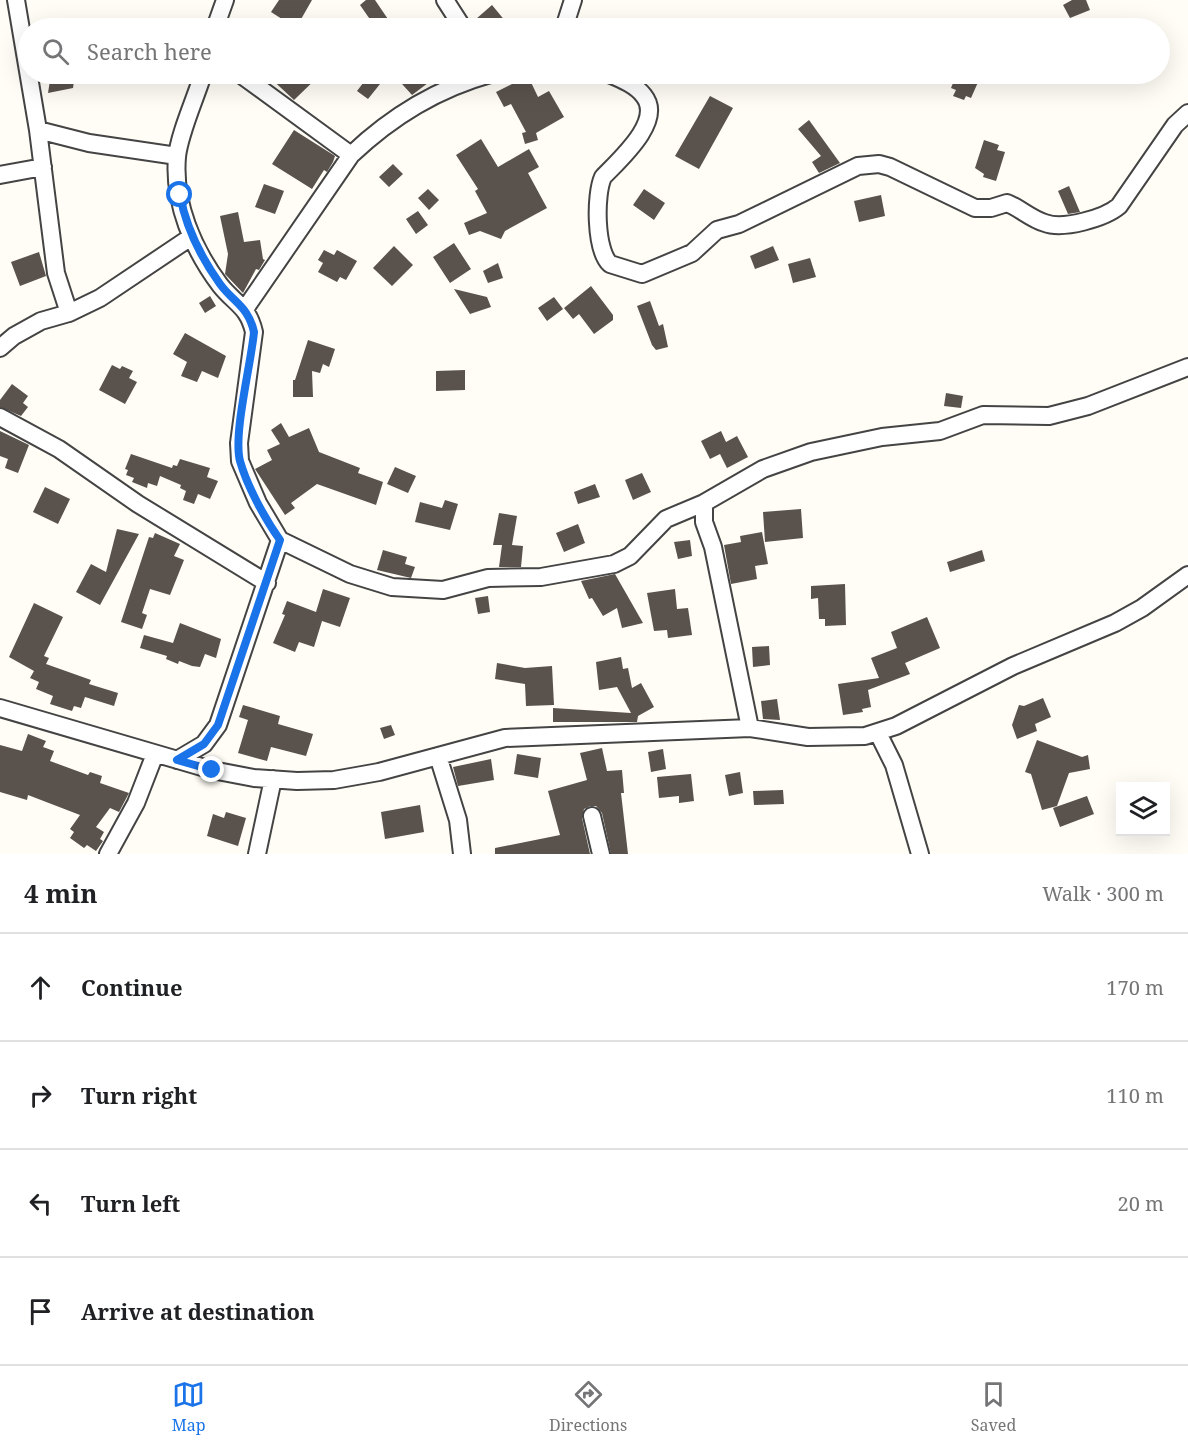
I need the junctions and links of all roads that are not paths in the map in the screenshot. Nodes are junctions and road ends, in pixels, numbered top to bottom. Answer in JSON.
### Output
{"nodes":[{"id":1,"x":16,"y":0,"type":"edge"},
{"id":2,"x":225,"y":0,"type":"edge"},
{"id":3,"x":445,"y":0,"type":"edge"},
{"id":4,"x":573,"y":0,"type":"edge"},
{"id":5,"x":19,"y":18,"type":"edge"},
{"id":6,"x":219,"y":18,"type":"edge"},
{"id":7,"x":457,"y":18,"type":"edge"},
{"id":8,"x":567,"y":18,"type":"edge"},
{"id":9,"x":30,"y":84,"type":"edge"},
{"id":10,"x":200,"y":84,"type":"edge"},
{"id":11,"x":254,"y":84,"type":"edge"},
{"id":12,"x":463,"y":84,"type":"edge"},
{"id":13,"x":630,"y":84,"type":"edge"},
{"id":14,"x":1188,"y":113,"type":"edge"},
{"id":15,"x":38,"y":130,"type":"junction"},
{"id":16,"x":351,"y":155,"type":"junction"},
{"id":17,"x":177,"y":156,"type":"junction"},
{"id":18,"x":43,"y":167,"type":"junction"},
{"id":19,"x":0,"y":175,"type":"edge"},
{"id":20,"x":191,"y":237,"type":"junction"},
{"id":21,"x":245,"y":309,"type":"junction"},
{"id":22,"x":69,"y":313,"type":"junction"},
{"id":23,"x":0,"y":348,"type":"edge"},
{"id":24,"x":1188,"y":367,"type":"edge"},
{"id":25,"x":0,"y":417,"type":"edge"},
{"id":26,"x":704,"y":503,"type":"junction"},
{"id":27,"x":280,"y":540,"type":"junction"},
{"id":28,"x":1188,"y":575,"type":"edge"},
{"id":29,"x":267,"y":583,"type":"junction"},
{"id":30,"x":3,"y":714,"type":"edge"},
{"id":31,"x":750,"y":728,"type":"junction"},
{"id":32,"x":878,"y":733,"type":"junction"},
{"id":33,"x":155,"y":754,"type":"junction"},
{"id":34,"x":438,"y":756,"type":"junction"},
{"id":35,"x":177,"y":760,"type":"junction"},
{"id":36,"x":273,"y":779,"type":"junction"},
{"id":37,"x":592,"y":816,"type":"dead end"},
{"id":38,"x":108,"y":854,"type":"edge"},
{"id":39,"x":257,"y":854,"type":"edge"},
{"id":40,"x":462,"y":854,"type":"edge"},
{"id":41,"x":601,"y":854,"type":"edge"},
{"id":42,"x":920,"y":854,"type":"edge"}],
"edges":[{"from":1,"to":5,"type":"street"},
{"from":2,"to":6,"type":"street"},
{"from":3,"to":7,"type":"street"},
{"from":4,"to":8,"type":"street"},
{"from":9,"to":15,"type":"street"},
{"from":10,"to":17,"type":"street"},
{"from":11,"to":16,"type":"street"},
{"from":12,"to":16,"type":"street"},
{"from":13,"to":14,"type":"street"},
{"from":15,"to":17,"type":"street"},
{"from":15,"to":18,"type":"street"},
{"from":16,"to":21,"type":"street"},
{"from":17,"to":20,"type":"street"},
{"from":18,"to":19,"type":"street"},
{"from":18,"to":22,"type":"street"},
{"from":20,"to":21,"type":"street"},
{"from":20,"to":22,"type":"street"},
{"from":21,"to":27,"type":"street"},
{"from":22,"to":23,"type":"street"},
{"from":24,"to":26,"type":"street"},
{"from":25,"to":29,"type":"street"},
{"from":26,"to":27,"type":"street"},
{"from":26,"to":31,"type":"street"},
{"from":27,"to":29,"type":"street"},
{"from":28,"to":32,"type":"street"},
{"from":29,"to":35,"type":"street"},
{"from":30,"to":33,"type":"street"},
{"from":31,"to":32,"type":"street"},
{"from":31,"to":34,"type":"street"},
{"from":32,"to":42,"type":"street"},
{"from":33,"to":35,"type":"street"},
{"from":33,"to":38,"type":"street"},
{"from":34,"to":36,"type":"street"},
{"from":34,"to":40,"type":"street"},
{"from":35,"to":36,"type":"street"},
{"from":36,"to":39,"type":"street"},
{"from":37,"to":41,"type":"street"}]}
